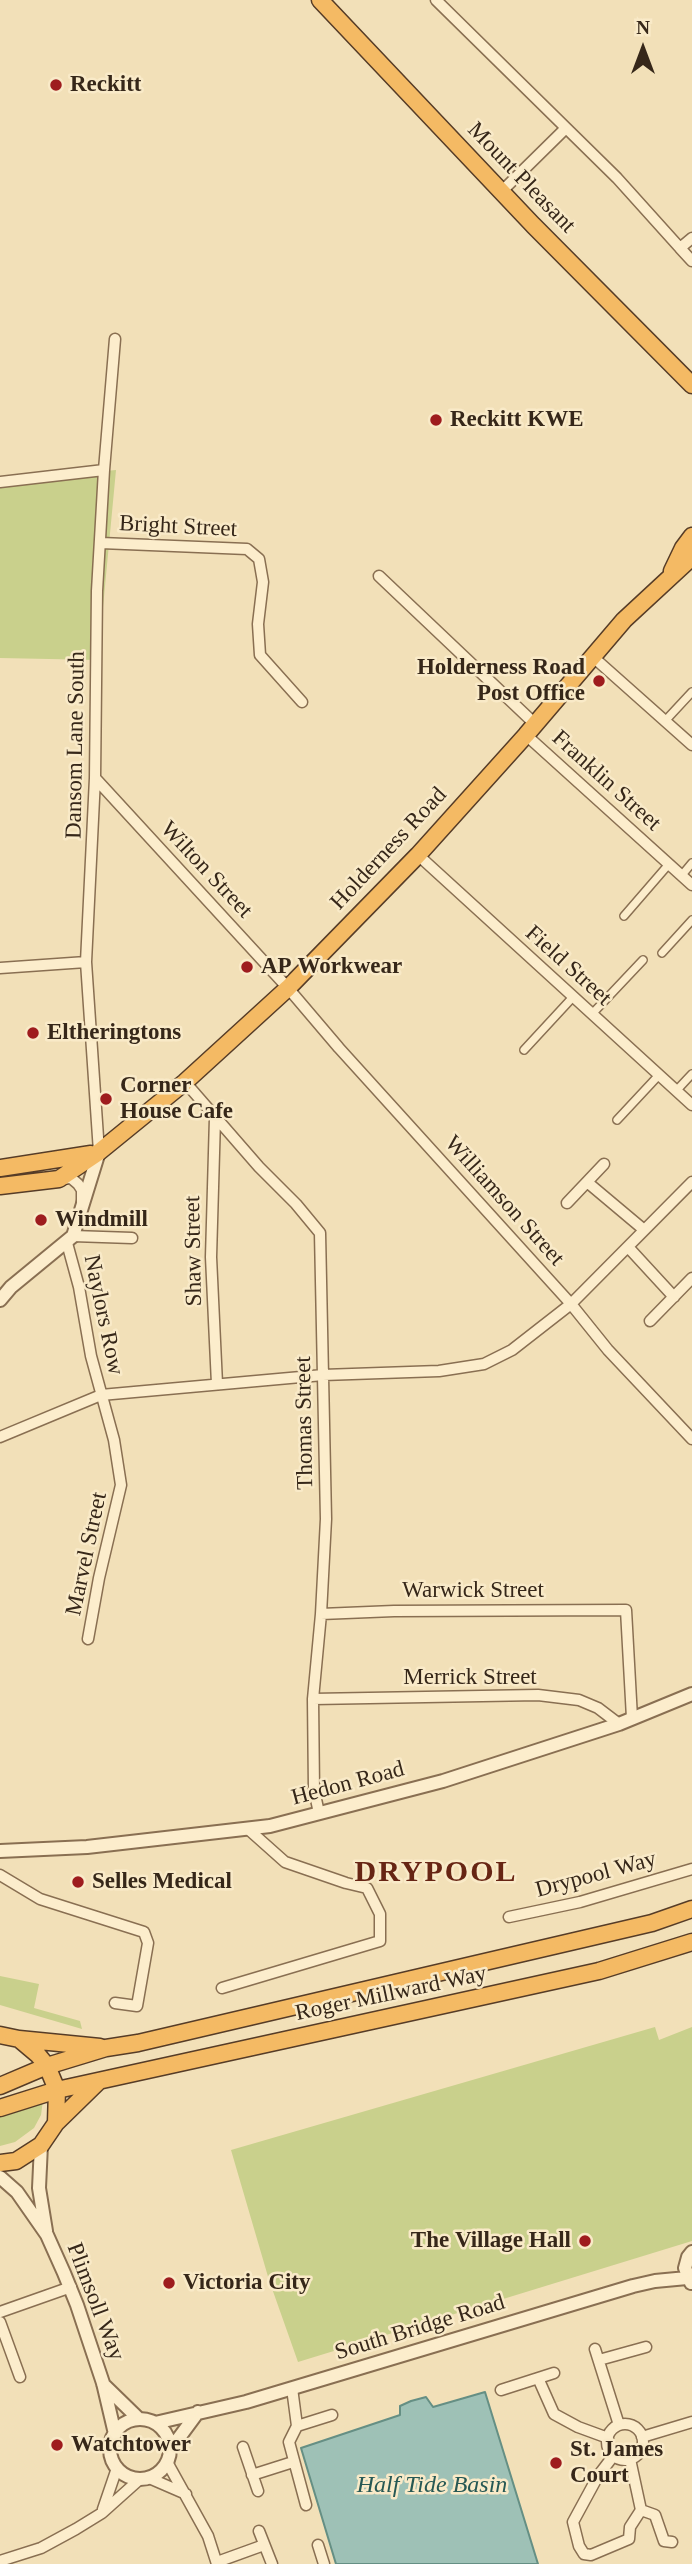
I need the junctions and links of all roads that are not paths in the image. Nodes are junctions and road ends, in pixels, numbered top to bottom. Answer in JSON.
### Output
{"nodes":[{"id":1,"x":320,"y":0,"type":"edge"},
{"id":2,"x":436,"y":0,"type":"edge"},
{"id":3,"x":566,"y":128,"type":"junction"},
{"id":4,"x":501,"y":192,"type":"junction"},
{"id":5,"x":692,"y":239,"type":"edge"},
{"id":6,"x":680,"y":248,"type":"junction"},
{"id":7,"x":692,"y":261,"type":"edge"},
{"id":8,"x":115,"y":339,"type":"dead end"},
{"id":9,"x":692,"y":385,"type":"edge"},
{"id":10,"x":104,"y":470,"type":"junction"},
{"id":11,"x":0,"y":482,"type":"edge"},
{"id":12,"x":692,"y":536,"type":"edge"},
{"id":13,"x":101,"y":542,"type":"junction"},
{"id":14,"x":692,"y":557,"type":"edge"},
{"id":15,"x":379,"y":576,"type":"dead end"},
{"id":16,"x":668,"y":579,"type":"junction"},
{"id":17,"x":592,"y":656,"type":"junction"},
{"id":18,"x":692,"y":692,"type":"edge"},
{"id":19,"x":302,"y":702,"type":"dead end"},
{"id":20,"x":665,"y":721,"type":"junction"},
{"id":21,"x":530,"y":729,"type":"junction"},
{"id":22,"x":692,"y":745,"type":"edge"},
{"id":23,"x":95,"y":778,"type":"junction"},
{"id":24,"x":418,"y":855,"type":"junction"},
{"id":25,"x":692,"y":863,"type":"edge"},
{"id":26,"x":669,"y":864,"type":"junction"},
{"id":27,"x":682,"y":875,"type":"junction"},
{"id":28,"x":692,"y":885,"type":"edge"},
{"id":29,"x":624,"y":916,"type":"dead end"},
{"id":30,"x":692,"y":920,"type":"edge"},
{"id":31,"x":662,"y":953,"type":"dead end"},
{"id":32,"x":643,"y":960,"type":"dead end"},
{"id":33,"x":86,"y":962,"type":"junction"},
{"id":34,"x":0,"y":968,"type":"edge"},
{"id":35,"x":288,"y":988,"type":"junction"},
{"id":36,"x":573,"y":997,"type":"junction"},
{"id":37,"x":592,"y":1014,"type":"junction"},
{"id":38,"x":524,"y":1050,"type":"dead end"},
{"id":39,"x":692,"y":1074,"type":"edge"},
{"id":40,"x":659,"y":1075,"type":"junction"},
{"id":41,"x":185,"y":1082,"type":"junction"},
{"id":42,"x":676,"y":1091,"type":"junction"},
{"id":43,"x":692,"y":1105,"type":"edge"},
{"id":44,"x":215,"y":1118,"type":"junction"},
{"id":45,"x":617,"y":1120,"type":"dead end"},
{"id":46,"x":99,"y":1152,"type":"junction"},
{"id":47,"x":604,"y":1164,"type":"dead end"},
{"id":48,"x":0,"y":1168,"type":"edge"},
{"id":49,"x":60,"y":1179,"type":"junction"},
{"id":50,"x":587,"y":1182,"type":"junction"},
{"id":51,"x":692,"y":1182,"type":"edge"},
{"id":52,"x":0,"y":1186,"type":"edge"},
{"id":53,"x":567,"y":1203,"type":"dead end"},
{"id":54,"x":81,"y":1213,"type":"junction"},
{"id":55,"x":643,"y":1229,"type":"junction"},
{"id":56,"x":132,"y":1238,"type":"dead end"},
{"id":57,"x":70,"y":1240,"type":"junction"},
{"id":58,"x":628,"y":1247,"type":"junction"},
{"id":59,"x":692,"y":1278,"type":"edge"},
{"id":60,"x":674,"y":1297,"type":"junction"},
{"id":61,"x":0,"y":1300,"type":"edge"},
{"id":62,"x":571,"y":1304,"type":"junction"},
{"id":63,"x":650,"y":1321,"type":"dead end"},
{"id":64,"x":323,"y":1376,"type":"junction"},
{"id":65,"x":217,"y":1384,"type":"junction"},
{"id":66,"x":101,"y":1395,"type":"junction"},
{"id":67,"x":0,"y":1437,"type":"edge"},
{"id":68,"x":692,"y":1438,"type":"edge"},
{"id":69,"x":321,"y":1614,"type":"junction"},
{"id":70,"x":88,"y":1639,"type":"dead end"},
{"id":71,"x":692,"y":1694,"type":"edge"},
{"id":72,"x":313,"y":1699,"type":"junction"},
{"id":73,"x":632,"y":1718,"type":"junction"},
{"id":74,"x":619,"y":1724,"type":"junction"},
{"id":75,"x":319,"y":1813,"type":"junction"},
{"id":76,"x":248,"y":1829,"type":"junction"},
{"id":77,"x":0,"y":1851,"type":"edge"},
{"id":78,"x":692,"y":1868,"type":"edge"},
{"id":79,"x":0,"y":1875,"type":"edge"},
{"id":80,"x":692,"y":1909,"type":"edge"},
{"id":81,"x":509,"y":1917,"type":"dead end"},
{"id":82,"x":692,"y":1942,"type":"edge"},
{"id":83,"x":692,"y":1948,"type":"edge"},
{"id":84,"x":599,"y":1971,"type":"junction"},
{"id":85,"x":222,"y":1988,"type":"dead end"},
{"id":86,"x":115,"y":2003,"type":"dead end"},
{"id":87,"x":0,"y":2035,"type":"edge"},
{"id":88,"x":19,"y":2039,"type":"junction"},
{"id":89,"x":106,"y":2048,"type":"junction"},
{"id":90,"x":47,"y":2066,"type":"junction"},
{"id":91,"x":98,"y":2082,"type":"junction"},
{"id":92,"x":0,"y":2086,"type":"edge"},
{"id":93,"x":57,"y":2090,"type":"junction"},
{"id":94,"x":0,"y":2108,"type":"edge"},
{"id":95,"x":56,"y":2123,"type":"junction"},
{"id":96,"x":41,"y":2145,"type":"junction"},
{"id":97,"x":0,"y":2163,"type":"edge"},
{"id":98,"x":0,"y":2177,"type":"edge"},
{"id":99,"x":47,"y":2235,"type":"junction"},
{"id":100,"x":689,"y":2257,"type":"edge"},
{"id":101,"x":654,"y":2281,"type":"junction"},
{"id":102,"x":690,"y":2281,"type":"edge"},
{"id":103,"x":71,"y":2287,"type":"junction"},
{"id":104,"x":0,"y":2312,"type":"edge"},
{"id":105,"x":0,"y":2322,"type":"edge"},
{"id":106,"x":646,"y":2347,"type":"dead end"},
{"id":107,"x":595,"y":2349,"type":"dead end"},
{"id":108,"x":599,"y":2360,"type":"junction"},
{"id":109,"x":554,"y":2373,"type":"dead end"},
{"id":110,"x":20,"y":2377,"type":"dead end"},
{"id":111,"x":538,"y":2378,"type":"junction"},
{"id":112,"x":103,"y":2384,"type":"junction"},
{"id":113,"x":292,"y":2388,"type":"junction"},
{"id":114,"x":501,"y":2390,"type":"dead end"},
{"id":115,"x":198,"y":2412,"type":"junction"},
{"id":116,"x":332,"y":2415,"type":"dead end"},
{"id":117,"x":139,"y":2419,"type":"junction"},
{"id":118,"x":692,"y":2422,"type":"edge"},
{"id":119,"x":155,"y":2423,"type":"junction"},
{"id":120,"x":619,"y":2425,"type":"junction"},
{"id":121,"x":297,"y":2426,"type":"junction"},
{"id":122,"x":115,"y":2434,"type":"junction"},
{"id":123,"x":642,"y":2437,"type":"junction"},
{"id":124,"x":608,"y":2438,"type":"junction"},
{"id":125,"x":243,"y":2446,"type":"dead end"},
{"id":126,"x":614,"y":2455,"type":"junction"},
{"id":127,"x":169,"y":2456,"type":"junction"},
{"id":128,"x":630,"y":2459,"type":"junction"},
{"id":129,"x":293,"y":2462,"type":"junction"},
{"id":130,"x":117,"y":2468,"type":"junction"},
{"id":131,"x":252,"y":2475,"type":"junction"},
{"id":132,"x":145,"y":2479,"type":"junction"},
{"id":133,"x":258,"y":2491,"type":"dead end"},
{"id":134,"x":186,"y":2494,"type":"junction"},
{"id":135,"x":306,"y":2505,"type":"dead end"},
{"id":136,"x":641,"y":2510,"type":"junction"},
{"id":137,"x":102,"y":2513,"type":"junction"},
{"id":138,"x":259,"y":2531,"type":"dead end"},
{"id":139,"x":672,"y":2542,"type":"dead end"},
{"id":140,"x":264,"y":2545,"type":"junction"},
{"id":141,"x":318,"y":2545,"type":"dead end"},
{"id":142,"x":0,"y":2561,"type":"edge"},
{"id":143,"x":217,"y":2563,"type":"edge"},
{"id":144,"x":272,"y":2564,"type":"edge"},
{"id":145,"x":324,"y":2564,"type":"edge"}],
"edges":[{"from":1,"to":4,"type":"highway","name":"Mount Pleasant"},
{"from":2,"to":3,"type":"street"},
{"from":3,"to":4,"type":"street"},
{"from":3,"to":6,"type":"street"},
{"from":4,"to":9,"type":"highway","name":"Mount Pleasant"},
{"from":5,"to":6,"type":"street"},
{"from":6,"to":7,"type":"street"},
{"from":8,"to":10,"type":"street","name":"Dansom Lane South"},
{"from":10,"to":11,"type":"street"},
{"from":10,"to":13,"type":"street","name":"Dansom Lane South"},
{"from":12,"to":16,"type":"highway"},
{"from":13,"to":19,"type":"street","name":"Bright Street"},
{"from":13,"to":23,"type":"street","name":"Dansom Lane South"},
{"from":14,"to":16,"type":"highway","name":"Holderness Road"},
{"from":15,"to":21,"type":"street","name":"Franklin Street"},
{"from":16,"to":17,"type":"highway","name":"Holderness Road"},
{"from":17,"to":20,"type":"street"},
{"from":17,"to":21,"type":"highway","name":"Holderness Road"},
{"from":18,"to":20,"type":"street"},
{"from":20,"to":22,"type":"street"},
{"from":21,"to":24,"type":"highway","name":"Holderness Road"},
{"from":21,"to":26,"type":"street","name":"Franklin Street"},
{"from":23,"to":33,"type":"street","name":"Dansom Lane South"},
{"from":23,"to":35,"type":"street","name":"Wilton Street"},
{"from":24,"to":35,"type":"highway","name":"Holderness Road"},
{"from":24,"to":36,"type":"street","name":"Field Street"},
{"from":25,"to":27,"type":"street"},
{"from":26,"to":27,"type":"street","name":"Franklin Street"},
{"from":26,"to":29,"type":"street"},
{"from":27,"to":28,"type":"street","name":"Franklin Street"},
{"from":30,"to":31,"type":"street"},
{"from":32,"to":37,"type":"street"},
{"from":33,"to":34,"type":"street"},
{"from":33,"to":46,"type":"street","name":"Dansom Lane South"},
{"from":35,"to":41,"type":"highway","name":"Holderness Road"},
{"from":35,"to":62,"type":"street","name":"Williamson Street"},
{"from":36,"to":37,"type":"street","name":"Field Street"},
{"from":36,"to":38,"type":"street"},
{"from":37,"to":40,"type":"street","name":"Field Street"},
{"from":39,"to":42,"type":"street"},
{"from":40,"to":42,"type":"street","name":"Field Street"},
{"from":40,"to":45,"type":"street"},
{"from":41,"to":44,"type":"street","name":"Thomas Street"},
{"from":41,"to":46,"type":"highway","name":"Holderness Road"},
{"from":42,"to":43,"type":"street","name":"Field Street"},
{"from":44,"to":64,"type":"street","name":"Thomas Street"},
{"from":44,"to":65,"type":"street","name":"Shaw Street"},
{"from":46,"to":48,"type":"highway"},
{"from":46,"to":49,"type":"highway","name":"Holderness Road"},
{"from":46,"to":54,"type":"street"},
{"from":47,"to":50,"type":"street"},
{"from":49,"to":52,"type":"highway"},
{"from":49,"to":54,"type":"street"},
{"from":50,"to":53,"type":"street"},
{"from":50,"to":55,"type":"street"},
{"from":51,"to":55,"type":"street"},
{"from":54,"to":57,"type":"street"},
{"from":55,"to":58,"type":"street"},
{"from":56,"to":57,"type":"street"},
{"from":57,"to":61,"type":"street"},
{"from":57,"to":66,"type":"street","name":"Naylors Row"},
{"from":58,"to":60,"type":"street"},
{"from":58,"to":62,"type":"street"},
{"from":59,"to":60,"type":"street"},
{"from":60,"to":63,"type":"street"},
{"from":62,"to":64,"type":"street"},
{"from":62,"to":68,"type":"street","name":"Williamson Street"},
{"from":64,"to":65,"type":"street"},
{"from":64,"to":69,"type":"street","name":"Thomas Street"},
{"from":65,"to":66,"type":"street"},
{"from":66,"to":67,"type":"street"},
{"from":66,"to":70,"type":"street","name":"Marvel Street"},
{"from":69,"to":72,"type":"street","name":"Thomas Street"},
{"from":69,"to":73,"type":"street","name":"Warwick Street"},
{"from":71,"to":73,"type":"street","name":"Hedon Road"},
{"from":72,"to":74,"type":"street","name":"Merrick Street"},
{"from":72,"to":75,"type":"street","name":"Thomas Street"},
{"from":73,"to":74,"type":"street","name":"Hedon Road"},
{"from":74,"to":75,"type":"street","name":"Hedon Road"},
{"from":75,"to":76,"type":"street","name":"Hedon Road"},
{"from":76,"to":77,"type":"street","name":"Hedon Road"},
{"from":76,"to":85,"type":"street"},
{"from":78,"to":81,"type":"street","name":"Drypool Way"},
{"from":79,"to":86,"type":"street"},
{"from":80,"to":89,"type":"highway","name":"Roger Millward Way"},
{"from":82,"to":84,"type":"highway","name":"Roger Millward Way"},
{"from":83,"to":84,"type":"highway"},
{"from":84,"to":91,"type":"highway","name":"Roger Millward Way"},
{"from":87,"to":88,"type":"highway","name":"Roger Millward Way"},
{"from":88,"to":89,"type":"highway","name":"Roger Millward Way"},
{"from":88,"to":90,"type":"highway"},
{"from":89,"to":90,"type":"highway","name":"Roger Millward Way"},
{"from":90,"to":92,"type":"highway","name":"Roger Millward Way"},
{"from":90,"to":93,"type":"highway"},
{"from":91,"to":93,"type":"highway","name":"Roger Millward Way"},
{"from":91,"to":95,"type":"highway"},
{"from":93,"to":94,"type":"highway","name":"Roger Millward Way"},
{"from":93,"to":95,"type":"highway"},
{"from":95,"to":96,"type":"highway"},
{"from":96,"to":97,"type":"highway"},
{"from":96,"to":99,"type":"street","name":"Plimsoll Way"},
{"from":98,"to":99,"type":"street","name":"Plimsoll Way"},
{"from":99,"to":103,"type":"street","name":"Plimsoll Way"},
{"from":100,"to":101,"type":"street","name":"South Bridge Road"},
{"from":100,"to":102,"type":"street"},
{"from":101,"to":102,"type":"street","name":"South Bridge Road"},
{"from":101,"to":113,"type":"street","name":"South Bridge Road"},
{"from":103,"to":104,"type":"street"},
{"from":103,"to":112,"type":"street","name":"Plimsoll Way"},
{"from":105,"to":110,"type":"street"},
{"from":106,"to":108,"type":"street"},
{"from":107,"to":108,"type":"street"},
{"from":108,"to":120,"type":"street"},
{"from":109,"to":111,"type":"street"},
{"from":111,"to":114,"type":"street"},
{"from":111,"to":124,"type":"street"},
{"from":112,"to":117,"type":"street","name":"Plimsoll Way"},
{"from":112,"to":122,"type":"street","name":"Plimsoll Way"},
{"from":113,"to":115,"type":"street","name":"South Bridge Road"},
{"from":113,"to":121,"type":"street"},
{"from":115,"to":119,"type":"street","name":"South Bridge Road"},
{"from":115,"to":127,"type":"street"},
{"from":116,"to":121,"type":"street"},
{"from":117,"to":119,"type":"street"},
{"from":117,"to":122,"type":"street"},
{"from":118,"to":123,"type":"street"},
{"from":119,"to":127,"type":"street"},
{"from":120,"to":123,"type":"street"},
{"from":120,"to":124,"type":"street"},
{"from":121,"to":129,"type":"street"},
{"from":122,"to":130,"type":"street"},
{"from":123,"to":128,"type":"street"},
{"from":124,"to":126,"type":"street"},
{"from":125,"to":131,"type":"street"},
{"from":126,"to":128,"type":"street"},
{"from":126,"to":136,"type":"street"},
{"from":127,"to":132,"type":"street"},
{"from":127,"to":134,"type":"street"},
{"from":128,"to":136,"type":"street"},
{"from":129,"to":131,"type":"street"},
{"from":129,"to":135,"type":"street"},
{"from":130,"to":132,"type":"street"},
{"from":130,"to":137,"type":"street"},
{"from":131,"to":133,"type":"street"},
{"from":132,"to":134,"type":"street"},
{"from":132,"to":137,"type":"street"},
{"from":134,"to":143,"type":"street"},
{"from":136,"to":139,"type":"street"},
{"from":137,"to":142,"type":"street"},
{"from":138,"to":140,"type":"street"},
{"from":140,"to":143,"type":"street"},
{"from":140,"to":144,"type":"street"},
{"from":141,"to":145,"type":"street"}]}
